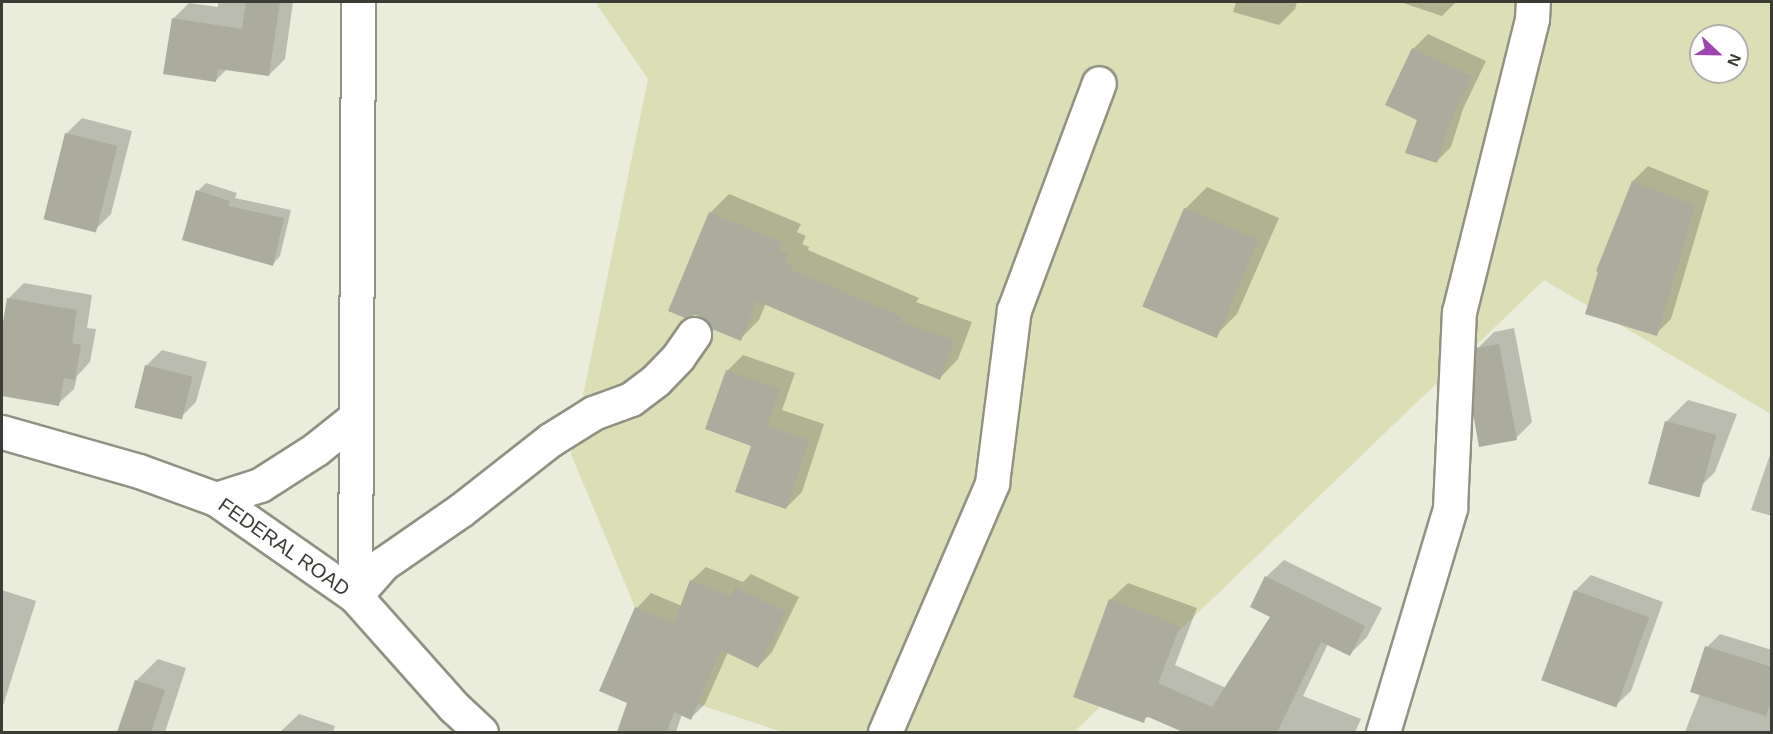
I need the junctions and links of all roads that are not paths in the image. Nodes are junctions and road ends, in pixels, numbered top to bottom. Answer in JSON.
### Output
{"nodes":[{"id":1,"x":358,"y":2,"type":"edge"},
{"id":2,"x":1533,"y":2,"type":"edge"},
{"id":3,"x":1099,"y":83,"type":"dead end"},
{"id":4,"x":694,"y":334,"type":"dead end"},
{"id":5,"x":356,"y":417,"type":"junction"},
{"id":6,"x":2,"y":432,"type":"edge"},
{"id":7,"x":216,"y":499,"type":"junction"},
{"id":8,"x":355,"y":596,"type":"junction"},
{"id":9,"x":481,"y":732,"type":"edge"},
{"id":10,"x":885,"y":732,"type":"edge"},
{"id":11,"x":1383,"y":732,"type":"edge"}],
"edges":[{"from":1,"to":5,"type":"street"},
{"from":2,"to":11,"type":"street"},
{"from":3,"to":10,"type":"street"},
{"from":4,"to":8,"type":"street"},
{"from":5,"to":7,"type":"street"},
{"from":5,"to":8,"type":"street"},
{"from":6,"to":7,"type":"street","name":"FEDERAL ROAD"},
{"from":7,"to":8,"type":"street","name":"FEDERAL ROAD"},
{"from":8,"to":9,"type":"street","name":"FEDERAL ROAD"}]}
